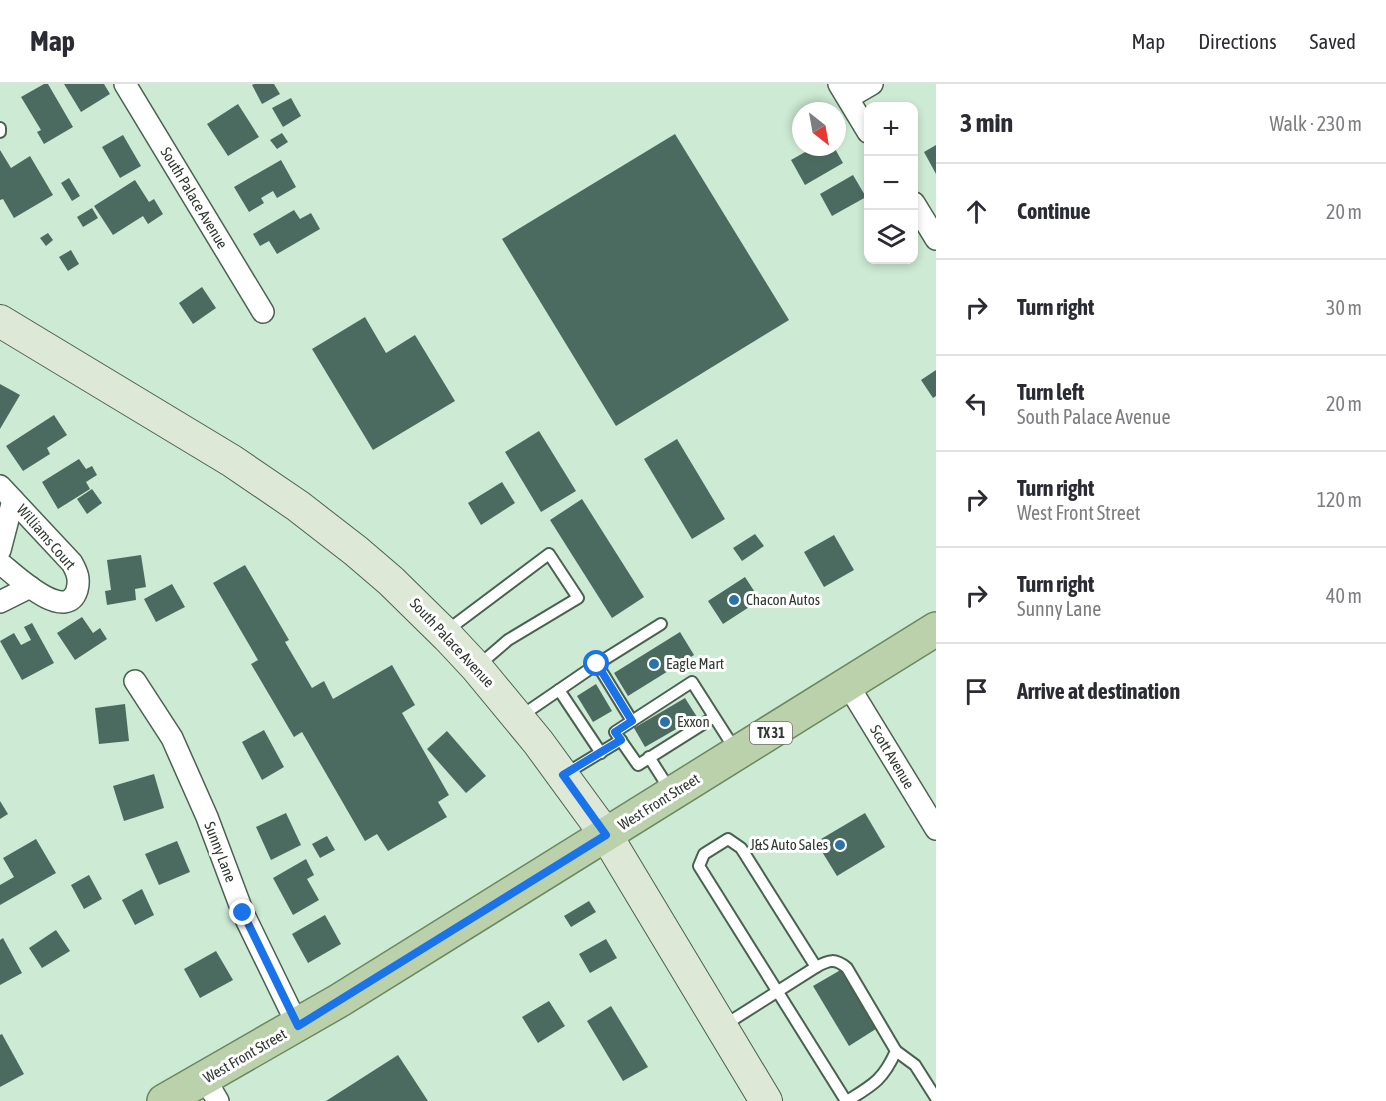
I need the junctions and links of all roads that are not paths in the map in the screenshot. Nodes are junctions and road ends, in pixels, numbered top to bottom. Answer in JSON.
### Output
{"nodes":[{"id":1,"x":125,"y":84,"type":"edge"},
{"id":2,"x":872,"y":84,"type":"edge"},
{"id":3,"x":843,"y":91,"type":"edge"},
{"id":4,"x":864,"y":125,"type":"edge"},
{"id":5,"x":0,"y":128,"type":"edge"},
{"id":6,"x":0,"y":132,"type":"edge"},
{"id":7,"x":918,"y":210,"type":"edge"},
{"id":8,"x":936,"y":239,"type":"edge"},
{"id":9,"x":263,"y":312,"type":"dead end"},
{"id":10,"x":0,"y":321,"type":"edge"},
{"id":11,"x":7,"y":493,"type":"edge"},
{"id":12,"x":0,"y":550,"type":"edge"},
{"id":13,"x":0,"y":563,"type":"edge"},
{"id":14,"x":30,"y":587,"type":"junction"},
{"id":15,"x":0,"y":602,"type":"edge"},
{"id":16,"x":661,"y":624,"type":"dead end"},
{"id":17,"x":936,"y":629,"type":"edge"},
{"id":18,"x":444,"y":632,"type":"junction"},
{"id":19,"x":597,"y":664,"type":"junction"},
{"id":20,"x":476,"y":667,"type":"junction"},
{"id":21,"x":135,"y":681,"type":"dead end"},
{"id":22,"x":848,"y":685,"type":"junction"},
{"id":23,"x":559,"y":690,"type":"junction"},
{"id":24,"x":714,"y":717,"type":"junction"},
{"id":25,"x":518,"y":718,"type":"junction"},
{"id":26,"x":632,"y":721,"type":"junction"},
{"id":27,"x":621,"y":740,"type":"junction"},
{"id":28,"x":601,"y":753,"type":"junction"},
{"id":29,"x":737,"y":754,"type":"junction"},
{"id":30,"x":649,"y":758,"type":"junction"},
{"id":31,"x":563,"y":775,"type":"junction"},
{"id":32,"x":673,"y":794,"type":"junction"},
{"id":33,"x":936,"y":829,"type":"edge"},
{"id":34,"x":606,"y":835,"type":"junction"},
{"id":35,"x":816,"y":967,"type":"junction"},
{"id":36,"x":777,"y":991,"type":"junction"},
{"id":37,"x":298,"y":1026,"type":"junction"},
{"id":38,"x":722,"y":1026,"type":"junction"},
{"id":39,"x":896,"y":1051,"type":"junction"},
{"id":40,"x":212,"y":1090,"type":"edge"},
{"id":41,"x":936,"y":1098,"type":"edge"},
{"id":42,"x":164,"y":1101,"type":"edge"},
{"id":43,"x":766,"y":1101,"type":"edge"},
{"id":44,"x":847,"y":1101,"type":"edge"}],
"edges":[{"from":1,"to":9,"type":"street","name":"South Palace Avenue"},
{"from":2,"to":3,"type":"street"},
{"from":3,"to":4,"type":"street"},
{"from":5,"to":6,"type":"lane"},
{"from":7,"to":8,"type":"street"},
{"from":10,"to":18,"type":"main road","name":"South Palace Avenue"},
{"from":11,"to":12,"type":"street","name":"Williams Court"},
{"from":11,"to":14,"type":"street","name":"Williams Court"},
{"from":13,"to":14,"type":"street","name":"Williams Court"},
{"from":14,"to":15,"type":"street"},
{"from":16,"to":19,"type":"lane"},
{"from":17,"to":22,"type":"main road","name":"West Front Street","number":"TX 31"},
{"from":18,"to":20,"type":"main road","name":"South Palace Avenue"},
{"from":18,"to":20,"type":"lane"},
{"from":19,"to":23,"type":"lane"},
{"from":19,"to":26,"type":"lane"},
{"from":20,"to":25,"type":"main road","name":"South Palace Avenue"},
{"from":21,"to":37,"type":"street","name":"Sunny Lane"},
{"from":22,"to":29,"type":"main road","name":"West Front Street","number":"TX 31"},
{"from":22,"to":33,"type":"street","name":"Scott Avenue"},
{"from":23,"to":25,"type":"lane"},
{"from":23,"to":28,"type":"lane"},
{"from":24,"to":26,"type":"lane"},
{"from":24,"to":29,"type":"lane"},
{"from":24,"to":30,"type":"lane"},
{"from":25,"to":31,"type":"main road","name":"South Palace Avenue"},
{"from":26,"to":27,"type":"lane"},
{"from":27,"to":28,"type":"lane"},
{"from":27,"to":30,"type":"lane"},
{"from":28,"to":31,"type":"lane"},
{"from":29,"to":32,"type":"main road","name":"West Front Street","number":"TX 31"},
{"from":30,"to":32,"type":"lane"},
{"from":31,"to":34,"type":"main road","name":"South Palace Avenue"},
{"from":32,"to":34,"type":"main road","name":"West Front Street","number":"TX 31"},
{"from":34,"to":37,"type":"main road","name":"West Front Street","number":"TX 31"},
{"from":34,"to":38,"type":"main road","name":"South Palace Avenue"},
{"from":35,"to":36,"type":"lane"},
{"from":35,"to":36,"type":"lane"},
{"from":35,"to":39,"type":"lane"},
{"from":36,"to":38,"type":"lane"},
{"from":36,"to":44,"type":"lane"},
{"from":37,"to":40,"type":"main road","name":"West Front Street","number":"TX 31"},
{"from":38,"to":43,"type":"main road","name":"South Palace Avenue"},
{"from":39,"to":41,"type":"lane"},
{"from":39,"to":44,"type":"lane"},
{"from":40,"to":42,"type":"main road","name":"West Front Street","number":"TX 31"}]}
